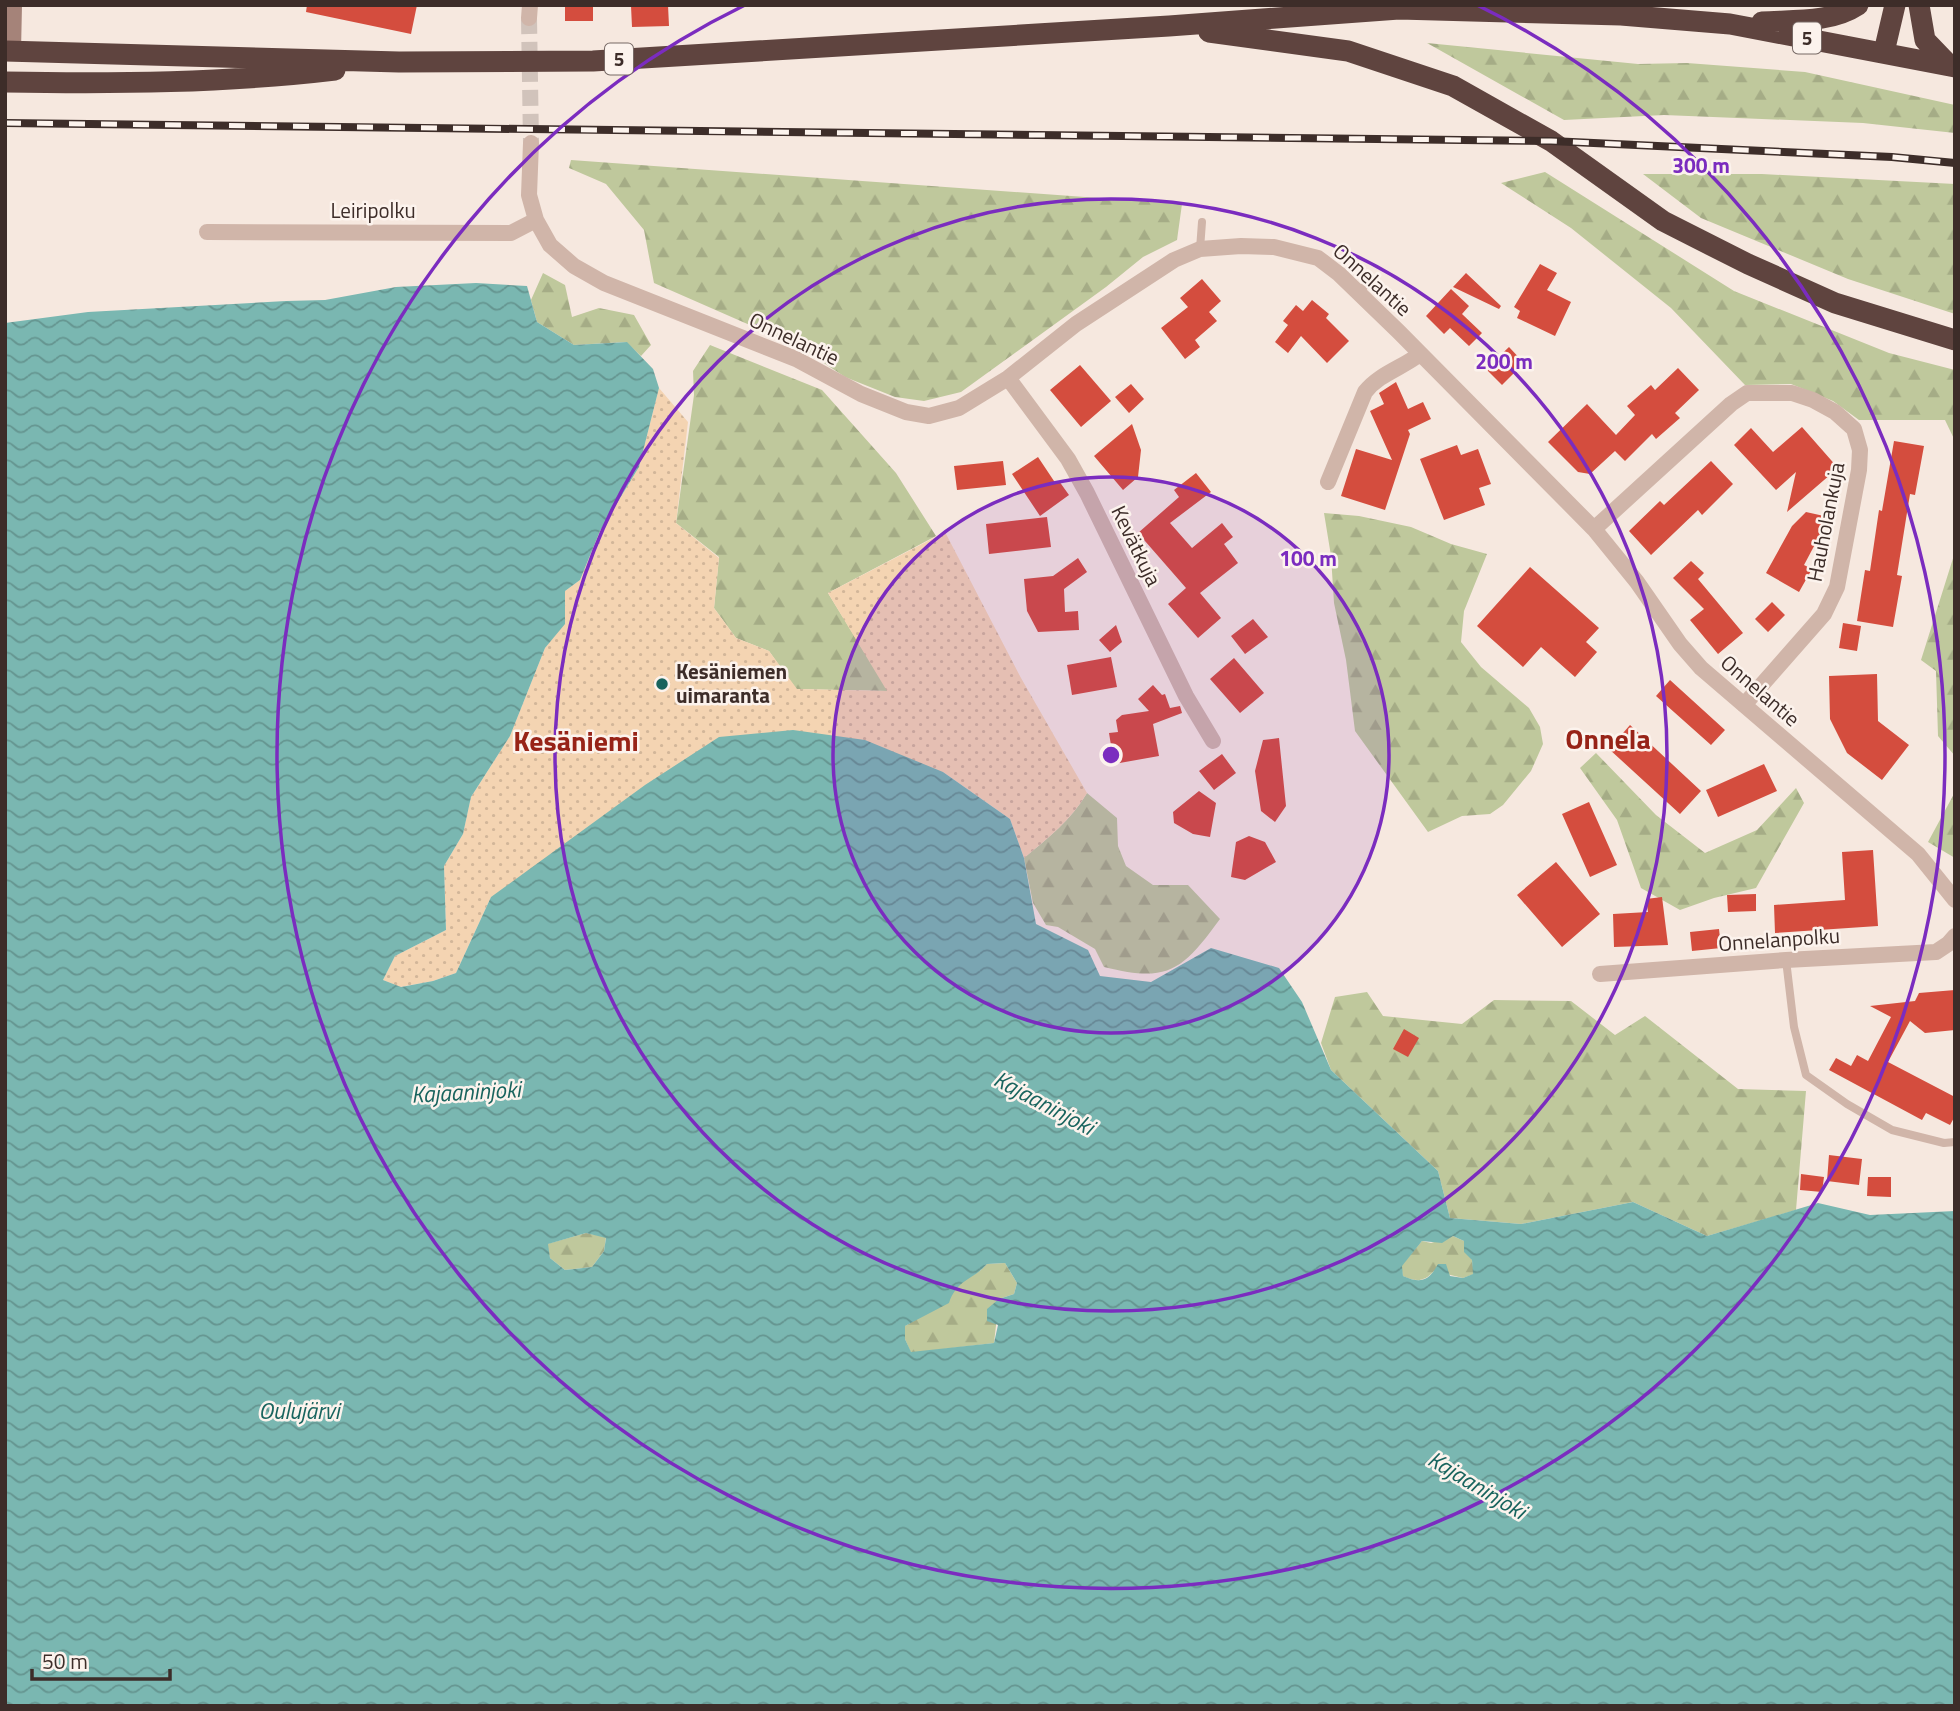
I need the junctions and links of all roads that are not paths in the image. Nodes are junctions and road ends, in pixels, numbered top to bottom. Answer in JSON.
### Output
{"nodes":[{"id":1,"x":13,"y":5,"type":"edge"},
{"id":2,"x":1858,"y":5,"type":"edge"},
{"id":3,"x":1895,"y":5,"type":"edge"},
{"id":4,"x":1919,"y":5,"type":"edge"},
{"id":5,"x":1730,"y":24,"type":"junction"},
{"id":6,"x":1169,"y":26,"type":"junction"},
{"id":7,"x":9,"y":51,"type":"edge"},
{"id":8,"x":1884,"y":52,"type":"junction"},
{"id":9,"x":399,"y":62,"type":"junction"},
{"id":10,"x":1952,"y":66,"type":"edge"},
{"id":11,"x":8,"y":82,"type":"edge"},
{"id":12,"x":531,"y":143,"type":"tunnel mouth"},
{"id":13,"x":536,"y":220,"type":"junction"},
{"id":14,"x":1202,"y":222,"type":"dead end"},
{"id":15,"x":207,"y":232,"type":"dead end"},
{"id":16,"x":1200,"y":249,"type":"junction"},
{"id":17,"x":1955,"y":340,"type":"edge"},
{"id":18,"x":1420,"y":354,"type":"junction"},
{"id":19,"x":1008,"y":378,"type":"junction"},
{"id":20,"x":1328,"y":482,"type":"dead end"},
{"id":21,"x":1594,"y":529,"type":"junction"},
{"id":22,"x":1744,"y":705,"type":"junction"},
{"id":23,"x":1213,"y":741,"type":"dead end"},
{"id":24,"x":1955,"y":900,"type":"edge"},
{"id":25,"x":1955,"y":936,"type":"edge"},
{"id":26,"x":1786,"y":960,"type":"junction"},
{"id":27,"x":1600,"y":974,"type":"dead end"},
{"id":28,"x":1955,"y":1142,"type":"edge"}],
"edges":[{"from":1,"to":7,"type":"street"},
{"from":2,"to":5,"type":"highway"},
{"from":3,"to":8,"type":"highway"},
{"from":4,"to":10,"type":"highway"},
{"from":5,"to":6,"type":"highway","number":"5"},
{"from":5,"to":8,"type":"highway","number":"5"},
{"from":6,"to":9,"type":"highway","number":"5"},
{"from":6,"to":17,"type":"highway"},
{"from":7,"to":9,"type":"highway","number":"5"},
{"from":7,"to":11,"type":"street"},
{"from":8,"to":10,"type":"highway","number":"5"},
{"from":9,"to":11,"type":"highway","number":"5"},
{"from":12,"to":13,"type":"street","name":"Onnelantie"},
{"from":13,"to":15,"type":"street","name":"Leiripolku"},
{"from":13,"to":19,"type":"street","name":"Onnelantie"},
{"from":14,"to":16,"type":"lane"},
{"from":16,"to":18,"type":"street","name":"Onnelantie"},
{"from":16,"to":19,"type":"street","name":"Onnelantie"},
{"from":18,"to":20,"type":"street"},
{"from":18,"to":21,"type":"street","name":"Onnelantie"},
{"from":19,"to":23,"type":"street","name":"Kevätkuja"},
{"from":21,"to":22,"type":"street","name":"Onnelantie"},
{"from":21,"to":22,"type":"street","name":"Hauholankuja"},
{"from":22,"to":24,"type":"street","name":"Onnelantie"},
{"from":25,"to":26,"type":"street","name":"Onnelanpolku"},
{"from":26,"to":27,"type":"street","name":"Onnelanpolku"},
{"from":26,"to":28,"type":"lane"}]}
